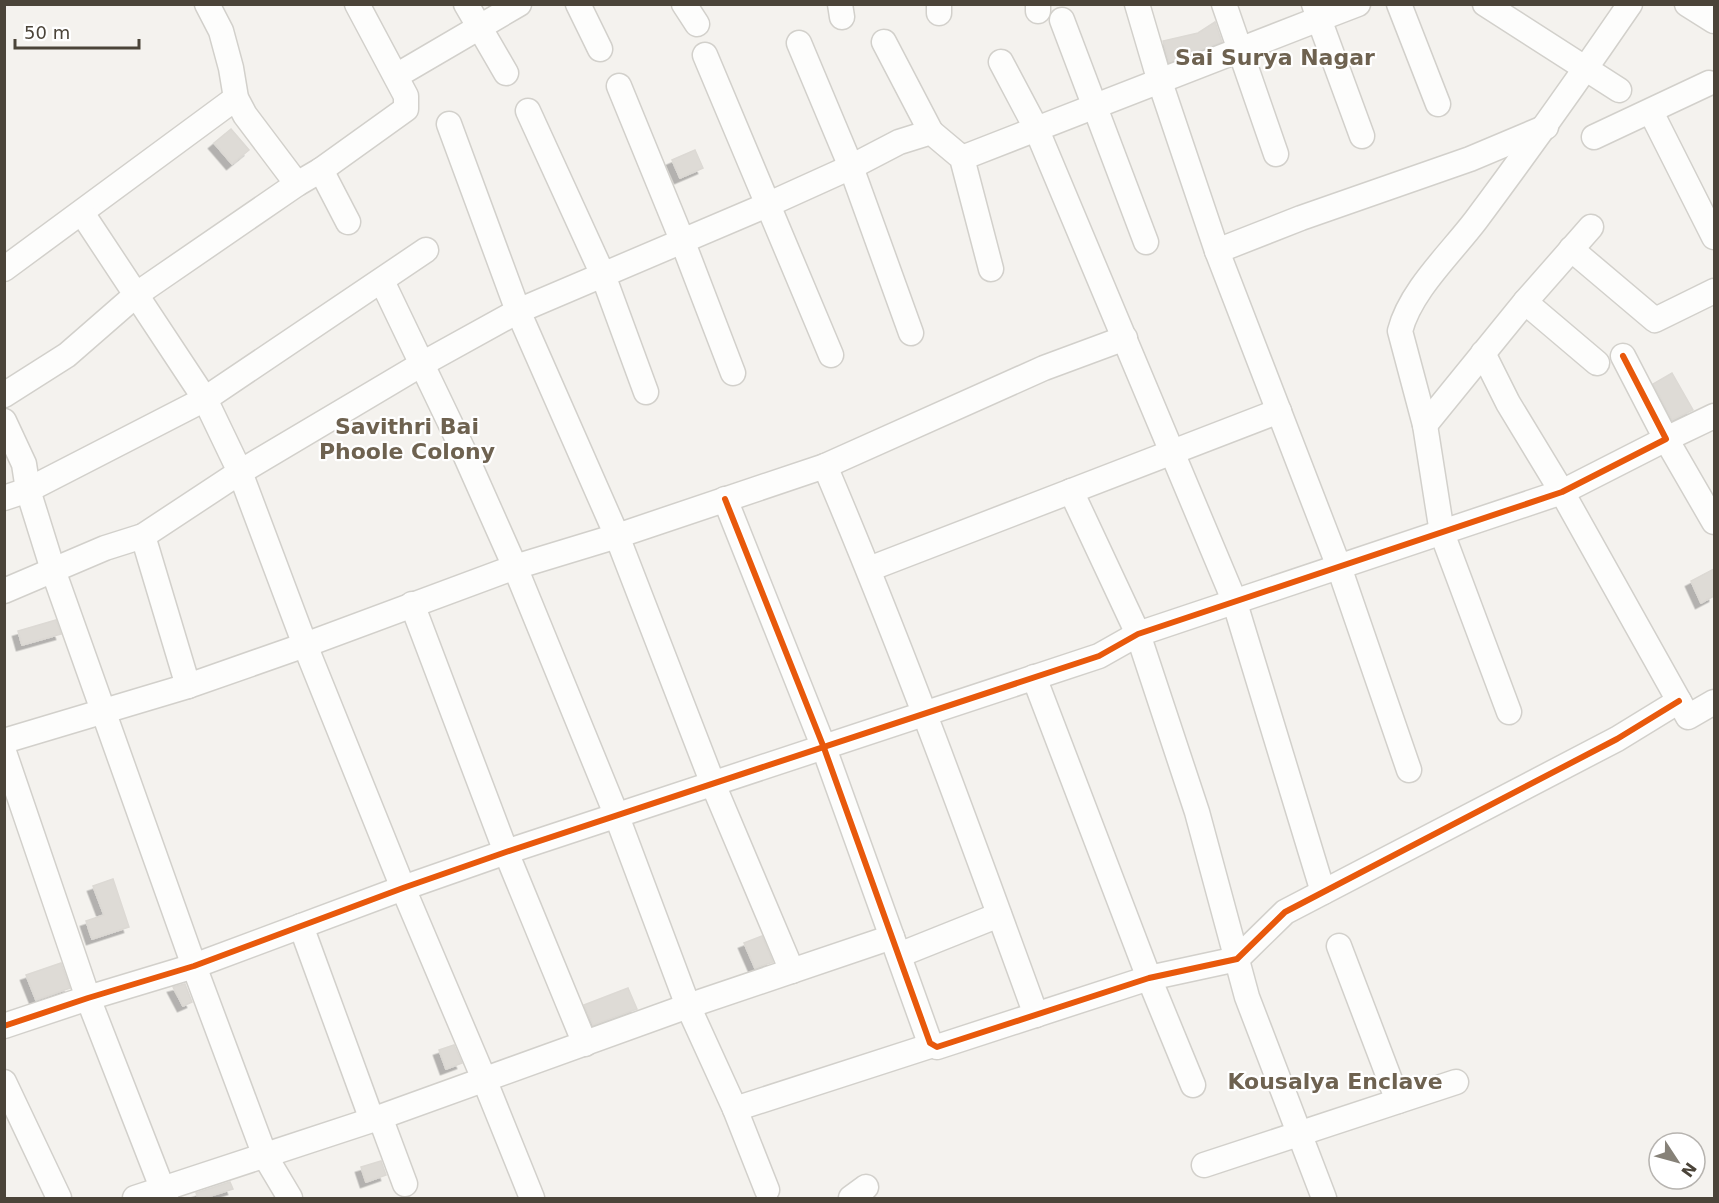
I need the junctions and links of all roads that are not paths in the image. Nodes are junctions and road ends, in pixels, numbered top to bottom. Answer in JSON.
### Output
{"nodes":[{"id":1,"x":207,"y":4,"type":"edge"},
{"id":2,"x":357,"y":4,"type":"edge"},
{"id":3,"x":466,"y":4,"type":"edge"},
{"id":4,"x":519,"y":4,"type":"edge"},
{"id":5,"x":578,"y":4,"type":"edge"},
{"id":6,"x":1137,"y":4,"type":"edge"},
{"id":7,"x":1224,"y":4,"type":"edge"},
{"id":8,"x":1358,"y":4,"type":"edge"},
{"id":9,"x":1399,"y":4,"type":"edge"},
{"id":10,"x":1485,"y":4,"type":"edge"},
{"id":11,"x":1630,"y":4,"type":"edge"},
{"id":12,"x":1687,"y":4,"type":"edge"},
{"id":13,"x":1316,"y":12,"type":"edge"},
{"id":14,"x":1062,"y":20,"type":"dead end"},
{"id":15,"x":1714,"y":21,"type":"edge"},
{"id":16,"x":479,"y":26,"type":"junction"},
{"id":17,"x":884,"y":42,"type":"dead end"},
{"id":18,"x":799,"y":43,"type":"dead end"},
{"id":19,"x":1239,"y":48,"type":"junction"},
{"id":20,"x":600,"y":49,"type":"dead end"},
{"id":21,"x":705,"y":55,"type":"dead end"},
{"id":22,"x":1001,"y":62,"type":"dead end"},
{"id":23,"x":1586,"y":68,"type":"junction"},
{"id":24,"x":506,"y":73,"type":"dead end"},
{"id":25,"x":396,"y":75,"type":"junction"},
{"id":26,"x":1160,"y":82,"type":"junction"},
{"id":27,"x":1709,"y":83,"type":"dead end"},
{"id":28,"x":619,"y":86,"type":"dead end"},
{"id":29,"x":1619,"y":90,"type":"dead end"},
{"id":30,"x":236,"y":98,"type":"junction"},
{"id":31,"x":1438,"y":104,"type":"dead end"},
{"id":32,"x":1096,"y":106,"type":"junction"},
{"id":33,"x":528,"y":111,"type":"dead end"},
{"id":34,"x":1651,"y":112,"type":"junction"},
{"id":35,"x":449,"y":124,"type":"dead end"},
{"id":36,"x":1546,"y":126,"type":"junction"},
{"id":37,"x":1036,"y":128,"type":"junction"},
{"id":38,"x":932,"y":132,"type":"junction"},
{"id":39,"x":1362,"y":136,"type":"dead end"},
{"id":40,"x":1594,"y":137,"type":"dead end"},
{"id":41,"x":1276,"y":153,"type":"dead end"},
{"id":42,"x":962,"y":158,"type":"junction"},
{"id":43,"x":851,"y":167,"type":"junction"},
{"id":44,"x":321,"y":170,"type":"junction"},
{"id":45,"x":297,"y":184,"type":"junction"},
{"id":46,"x":767,"y":205,"type":"junction"},
{"id":47,"x":82,"y":213,"type":"junction"},
{"id":48,"x":348,"y":222,"type":"dead end"},
{"id":49,"x":1591,"y":226,"type":"dead end"},
{"id":50,"x":1714,"y":237,"type":"edge"},
{"id":51,"x":682,"y":240,"type":"junction"},
{"id":52,"x":1146,"y":242,"type":"dead end"},
{"id":53,"x":426,"y":249,"type":"dead end"},
{"id":54,"x":1571,"y":249,"type":"junction"},
{"id":55,"x":1217,"y":251,"type":"junction"},
{"id":56,"x":4,"y":269,"type":"edge"},
{"id":57,"x":991,"y":269,"type":"dead end"},
{"id":58,"x":603,"y":275,"type":"junction"},
{"id":59,"x":382,"y":281,"type":"junction"},
{"id":60,"x":1714,"y":291,"type":"edge"},
{"id":61,"x":137,"y":294,"type":"junction"},
{"id":62,"x":1525,"y":302,"type":"junction"},
{"id":63,"x":518,"y":312,"type":"junction"},
{"id":64,"x":911,"y":333,"type":"dead end"},
{"id":65,"x":1125,"y":338,"type":"junction"},
{"id":66,"x":1484,"y":353,"type":"junction"},
{"id":67,"x":831,"y":355,"type":"dead end"},
{"id":68,"x":1623,"y":356,"type":"dead end"},
{"id":69,"x":1597,"y":363,"type":"dead end"},
{"id":70,"x":422,"y":364,"type":"junction"},
{"id":71,"x":733,"y":374,"type":"dead end"},
{"id":72,"x":646,"y":392,"type":"dead end"},
{"id":73,"x":4,"y":394,"type":"edge"},
{"id":74,"x":205,"y":399,"type":"junction"},
{"id":75,"x":1279,"y":411,"type":"junction"},
{"id":76,"x":1714,"y":416,"type":"edge"},
{"id":77,"x":4,"y":421,"type":"edge"},
{"id":78,"x":1425,"y":425,"type":"junction"},
{"id":79,"x":1666,"y":439,"type":"junction"},
{"id":80,"x":1172,"y":453,"type":"junction"},
{"id":81,"x":825,"y":466,"type":"junction"},
{"id":82,"x":240,"y":472,"type":"junction"},
{"id":83,"x":28,"y":490,"type":"junction"},
{"id":84,"x":1071,"y":491,"type":"junction"},
{"id":85,"x":1562,"y":492,"type":"junction"},
{"id":86,"x":4,"y":498,"type":"edge"},
{"id":87,"x":725,"y":499,"type":"junction"},
{"id":88,"x":1714,"y":522,"type":"edge"},
{"id":89,"x":1442,"y":533,"type":"junction"},
{"id":90,"x":143,"y":536,"type":"junction"},
{"id":91,"x":617,"y":537,"type":"junction"},
{"id":92,"x":515,"y":567,"type":"junction"},
{"id":93,"x":1339,"y":567,"type":"junction"},
{"id":94,"x":53,"y":570,"type":"junction"},
{"id":95,"x":869,"y":570,"type":"junction"},
{"id":96,"x":4,"y":591,"type":"edge"},
{"id":97,"x":1234,"y":600,"type":"junction"},
{"id":98,"x":412,"y":604,"type":"junction"},
{"id":99,"x":1138,"y":634,"type":"junction"},
{"id":100,"x":305,"y":645,"type":"junction"},
{"id":101,"x":1034,"y":677,"type":"junction"},
{"id":102,"x":188,"y":686,"type":"junction"},
{"id":103,"x":1679,"y":701,"type":"junction"},
{"id":104,"x":1714,"y":702,"type":"edge"},
{"id":105,"x":104,"y":710,"type":"junction"},
{"id":106,"x":925,"y":712,"type":"junction"},
{"id":107,"x":1509,"y":712,"type":"dead end"},
{"id":108,"x":4,"y":741,"type":"edge"},
{"id":109,"x":824,"y":748,"type":"junction"},
{"id":110,"x":4,"y":752,"type":"edge"},
{"id":111,"x":1409,"y":770,"type":"dead end"},
{"id":112,"x":713,"y":784,"type":"junction"},
{"id":113,"x":616,"y":814,"type":"junction"},
{"id":114,"x":506,"y":852,"type":"junction"},
{"id":115,"x":403,"y":888,"type":"junction"},
{"id":116,"x":1323,"y":892,"type":"junction"},
{"id":117,"x":999,"y":915,"type":"junction"},
{"id":118,"x":301,"y":926,"type":"junction"},
{"id":119,"x":895,"y":946,"type":"junction"},
{"id":120,"x":1339,"y":946,"type":"dead end"},
{"id":121,"x":1237,"y":958,"type":"junction"},
{"id":122,"x":194,"y":966,"type":"junction"},
{"id":123,"x":792,"y":971,"type":"junction"},
{"id":124,"x":1149,"y":978,"type":"junction"},
{"id":125,"x":88,"y":998,"type":"junction"},
{"id":126,"x":688,"y":1006,"type":"junction"},
{"id":127,"x":1036,"y":1015,"type":"junction"},
{"id":128,"x":4,"y":1026,"type":"edge"},
{"id":129,"x":585,"y":1044,"type":"junction"},
{"id":130,"x":933,"y":1045,"type":"junction"},
{"id":131,"x":484,"y":1079,"type":"junction"},
{"id":132,"x":4,"y":1082,"type":"edge"},
{"id":133,"x":1456,"y":1082,"type":"dead end"},
{"id":134,"x":1193,"y":1085,"type":"dead end"},
{"id":135,"x":1398,"y":1101,"type":"junction"},
{"id":136,"x":735,"y":1109,"type":"junction"},
{"id":137,"x":376,"y":1118,"type":"junction"},
{"id":138,"x":1299,"y":1134,"type":"junction"},
{"id":139,"x":265,"y":1156,"type":"junction"},
{"id":140,"x":1204,"y":1165,"type":"dead end"},
{"id":141,"x":405,"y":1184,"type":"dead end"},
{"id":142,"x":767,"y":1190,"type":"dead end"},
{"id":143,"x":164,"y":1195,"type":"edge"},
{"id":144,"x":59,"y":1198,"type":"edge"},
{"id":145,"x":135,"y":1198,"type":"edge"},
{"id":146,"x":290,"y":1198,"type":"edge"},
{"id":147,"x":532,"y":1198,"type":"edge"},
{"id":148,"x":1324,"y":1198,"type":"edge"}],
"edges":[{"from":1,"to":30,"type":"street"},
{"from":2,"to":25,"type":"street"},
{"from":3,"to":16,"type":"street"},
{"from":4,"to":16,"type":"street"},
{"from":5,"to":20,"type":"street"},
{"from":6,"to":26,"type":"street"},
{"from":7,"to":19,"type":"street"},
{"from":8,"to":13,"type":"street"},
{"from":9,"to":31,"type":"street"},
{"from":10,"to":23,"type":"street"},
{"from":11,"to":23,"type":"street"},
{"from":12,"to":15,"type":"street"},
{"from":13,"to":19,"type":"street"},
{"from":13,"to":39,"type":"street"},
{"from":14,"to":32,"type":"street"},
{"from":16,"to":24,"type":"street"},
{"from":16,"to":25,"type":"street"},
{"from":17,"to":38,"type":"street"},
{"from":18,"to":43,"type":"street"},
{"from":19,"to":26,"type":"street"},
{"from":19,"to":41,"type":"street"},
{"from":21,"to":46,"type":"street"},
{"from":22,"to":37,"type":"street"},
{"from":23,"to":29,"type":"street"},
{"from":23,"to":36,"type":"street"},
{"from":25,"to":44,"type":"street"},
{"from":26,"to":32,"type":"street"},
{"from":26,"to":55,"type":"street"},
{"from":27,"to":34,"type":"street"},
{"from":28,"to":51,"type":"street"},
{"from":30,"to":45,"type":"street"},
{"from":30,"to":47,"type":"street"},
{"from":32,"to":37,"type":"street"},
{"from":32,"to":52,"type":"street"},
{"from":33,"to":58,"type":"street"},
{"from":34,"to":40,"type":"street"},
{"from":34,"to":50,"type":"street"},
{"from":35,"to":63,"type":"street"},
{"from":36,"to":55,"type":"street"},
{"from":36,"to":78,"type":"street"},
{"from":37,"to":42,"type":"street"},
{"from":37,"to":65,"type":"street"},
{"from":38,"to":42,"type":"street"},
{"from":38,"to":43,"type":"street"},
{"from":42,"to":57,"type":"street"},
{"from":43,"to":46,"type":"street"},
{"from":43,"to":64,"type":"street"},
{"from":44,"to":45,"type":"street"},
{"from":44,"to":48,"type":"street"},
{"from":45,"to":61,"type":"street"},
{"from":46,"to":51,"type":"street"},
{"from":46,"to":67,"type":"street"},
{"from":47,"to":56,"type":"street"},
{"from":47,"to":61,"type":"street"},
{"from":49,"to":54,"type":"street"},
{"from":51,"to":58,"type":"street"},
{"from":51,"to":71,"type":"street"},
{"from":53,"to":59,"type":"street"},
{"from":54,"to":60,"type":"street"},
{"from":54,"to":62,"type":"street"},
{"from":55,"to":75,"type":"street"},
{"from":58,"to":63,"type":"street"},
{"from":58,"to":72,"type":"street"},
{"from":59,"to":70,"type":"street"},
{"from":59,"to":74,"type":"street"},
{"from":61,"to":73,"type":"street"},
{"from":61,"to":74,"type":"street"},
{"from":62,"to":66,"type":"street"},
{"from":62,"to":69,"type":"street"},
{"from":63,"to":70,"type":"street"},
{"from":63,"to":91,"type":"street"},
{"from":65,"to":80,"type":"street"},
{"from":65,"to":81,"type":"street"},
{"from":66,"to":78,"type":"street"},
{"from":66,"to":85,"type":"street"},
{"from":68,"to":79,"type":"street"},
{"from":70,"to":82,"type":"street"},
{"from":70,"to":92,"type":"street"},
{"from":74,"to":82,"type":"street"},
{"from":74,"to":83,"type":"street"},
{"from":75,"to":80,"type":"street"},
{"from":75,"to":93,"type":"street"},
{"from":76,"to":79,"type":"street"},
{"from":77,"to":83,"type":"street"},
{"from":78,"to":89,"type":"street"},
{"from":79,"to":85,"type":"street"},
{"from":79,"to":88,"type":"street"},
{"from":80,"to":84,"type":"street"},
{"from":80,"to":97,"type":"street"},
{"from":81,"to":87,"type":"street"},
{"from":81,"to":95,"type":"street"},
{"from":82,"to":90,"type":"street"},
{"from":82,"to":100,"type":"street"},
{"from":83,"to":86,"type":"street"},
{"from":83,"to":94,"type":"street"},
{"from":84,"to":95,"type":"street"},
{"from":84,"to":99,"type":"street"},
{"from":85,"to":89,"type":"street"},
{"from":85,"to":103,"type":"street"},
{"from":87,"to":91,"type":"street"},
{"from":87,"to":109,"type":"street"},
{"from":89,"to":93,"type":"street"},
{"from":89,"to":107,"type":"street"},
{"from":90,"to":94,"type":"street"},
{"from":90,"to":102,"type":"street"},
{"from":91,"to":92,"type":"street"},
{"from":91,"to":112,"type":"street"},
{"from":92,"to":98,"type":"street"},
{"from":92,"to":113,"type":"street"},
{"from":93,"to":97,"type":"street"},
{"from":93,"to":111,"type":"street"},
{"from":94,"to":96,"type":"street"},
{"from":94,"to":105,"type":"street"},
{"from":95,"to":106,"type":"street"},
{"from":97,"to":99,"type":"street"},
{"from":97,"to":116,"type":"street"},
{"from":98,"to":100,"type":"street"},
{"from":98,"to":114,"type":"street"},
{"from":99,"to":101,"type":"street"},
{"from":99,"to":121,"type":"street"},
{"from":100,"to":102,"type":"street"},
{"from":100,"to":115,"type":"street"},
{"from":101,"to":106,"type":"street"},
{"from":101,"to":124,"type":"street"},
{"from":102,"to":105,"type":"street"},
{"from":103,"to":104,"type":"street"},
{"from":103,"to":116,"type":"street"},
{"from":105,"to":108,"type":"street"},
{"from":105,"to":122,"type":"street"},
{"from":106,"to":109,"type":"street"},
{"from":106,"to":117,"type":"street"},
{"from":109,"to":112,"type":"street"},
{"from":109,"to":119,"type":"street"},
{"from":110,"to":125,"type":"street"},
{"from":112,"to":113,"type":"street"},
{"from":112,"to":123,"type":"street"},
{"from":113,"to":114,"type":"street"},
{"from":113,"to":126,"type":"street"},
{"from":114,"to":115,"type":"street"},
{"from":114,"to":129,"type":"street"},
{"from":115,"to":118,"type":"street"},
{"from":115,"to":131,"type":"street"},
{"from":116,"to":121,"type":"street"},
{"from":117,"to":119,"type":"street"},
{"from":117,"to":127,"type":"street"},
{"from":118,"to":122,"type":"street"},
{"from":118,"to":137,"type":"street"},
{"from":119,"to":123,"type":"street"},
{"from":119,"to":130,"type":"street"},
{"from":120,"to":135,"type":"street"},
{"from":121,"to":124,"type":"street"},
{"from":121,"to":138,"type":"street"},
{"from":122,"to":125,"type":"street"},
{"from":122,"to":139,"type":"street"},
{"from":123,"to":126,"type":"street"},
{"from":124,"to":127,"type":"street"},
{"from":124,"to":134,"type":"street"},
{"from":125,"to":128,"type":"street"},
{"from":125,"to":143,"type":"street"},
{"from":126,"to":129,"type":"street"},
{"from":126,"to":136,"type":"street"},
{"from":127,"to":130,"type":"street"},
{"from":129,"to":131,"type":"street"},
{"from":130,"to":136,"type":"street"},
{"from":131,"to":137,"type":"street"},
{"from":131,"to":147,"type":"street"},
{"from":132,"to":144,"type":"street"},
{"from":133,"to":135,"type":"street"},
{"from":135,"to":138,"type":"street"},
{"from":136,"to":142,"type":"street"},
{"from":137,"to":139,"type":"street"},
{"from":137,"to":141,"type":"street"},
{"from":138,"to":140,"type":"street"},
{"from":138,"to":148,"type":"street"},
{"from":139,"to":143,"type":"street"},
{"from":139,"to":146,"type":"street"},
{"from":143,"to":145,"type":"street"}]}
